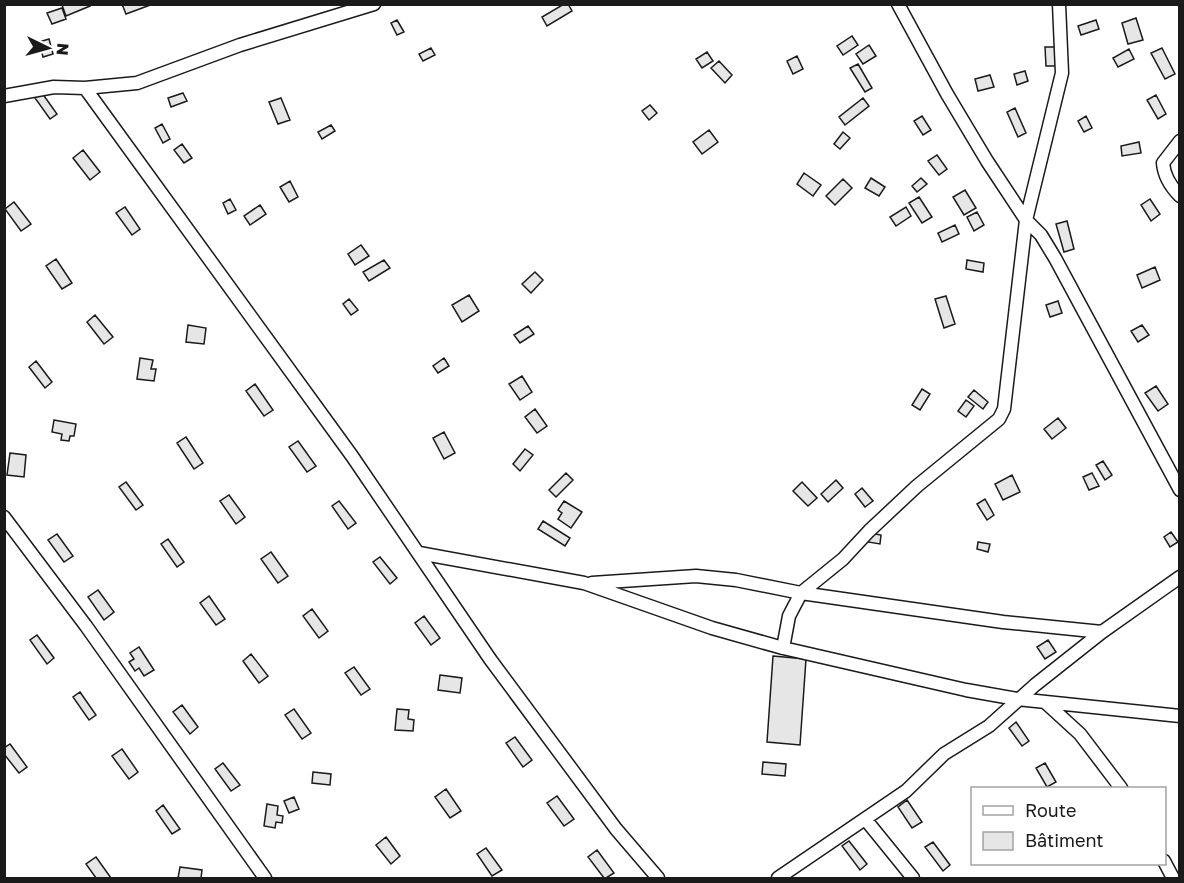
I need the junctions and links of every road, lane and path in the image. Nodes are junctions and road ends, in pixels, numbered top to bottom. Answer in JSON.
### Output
{"nodes":[{"id":1,"x":374,"y":4,"type":"edge"},
{"id":2,"x":898,"y":4,"type":"edge"},
{"id":3,"x":1059,"y":4,"type":"edge"},
{"id":4,"x":85,"y":88,"type":"junction"},
{"id":5,"x":4,"y":96,"type":"edge"},
{"id":6,"x":1179,"y":141,"type":"edge"},
{"id":7,"x":1179,"y":196,"type":"edge"},
{"id":8,"x":1026,"y":220,"type":"junction"},
{"id":9,"x":1179,"y":490,"type":"edge"},
{"id":10,"x":4,"y":517,"type":"edge"},
{"id":11,"x":419,"y":553,"type":"junction"},
{"id":12,"x":1179,"y":577,"type":"edge"},
{"id":13,"x":584,"y":583,"type":"junction"},
{"id":14,"x":801,"y":593,"type":"junction"},
{"id":15,"x":1102,"y":632,"type":"junction"},
{"id":16,"x":783,"y":648,"type":"junction"},
{"id":17,"x":1035,"y":685,"type":"junction"},
{"id":18,"x":1017,"y":699,"type":"junction"},
{"id":19,"x":1046,"y":702,"type":"junction"},
{"id":20,"x":1179,"y":716,"type":"edge"},
{"id":21,"x":1120,"y":787,"type":"edge"},
{"id":22,"x":866,"y":820,"type":"junction"},
{"id":23,"x":1166,"y":865,"type":"edge"},
{"id":24,"x":265,"y":879,"type":"edge"},
{"id":25,"x":658,"y":879,"type":"edge"},
{"id":26,"x":778,"y":879,"type":"edge"},
{"id":27,"x":913,"y":879,"type":"edge"},
{"id":28,"x":1173,"y":879,"type":"edge"}],
"edges":[{"from":1,"to":4,"type":"street"},
{"from":2,"to":8,"type":"street"},
{"from":3,"to":8,"type":"street"},
{"from":4,"to":5,"type":"street"},
{"from":4,"to":11,"type":"street"},
{"from":6,"to":7,"type":"street"},
{"from":8,"to":9,"type":"street"},
{"from":8,"to":14,"type":"street"},
{"from":10,"to":24,"type":"street"},
{"from":11,"to":13,"type":"street"},
{"from":11,"to":25,"type":"street"},
{"from":12,"to":15,"type":"street"},
{"from":13,"to":14,"type":"street"},
{"from":13,"to":16,"type":"street"},
{"from":14,"to":15,"type":"street"},
{"from":14,"to":16,"type":"street"},
{"from":15,"to":17,"type":"street"},
{"from":16,"to":18,"type":"street"},
{"from":17,"to":18,"type":"street"},
{"from":17,"to":19,"type":"street"},
{"from":18,"to":19,"type":"street"},
{"from":18,"to":22,"type":"street"},
{"from":19,"to":20,"type":"street"},
{"from":19,"to":21,"type":"street"},
{"from":22,"to":26,"type":"street"},
{"from":22,"to":27,"type":"street"},
{"from":23,"to":28,"type":"street"}]}
